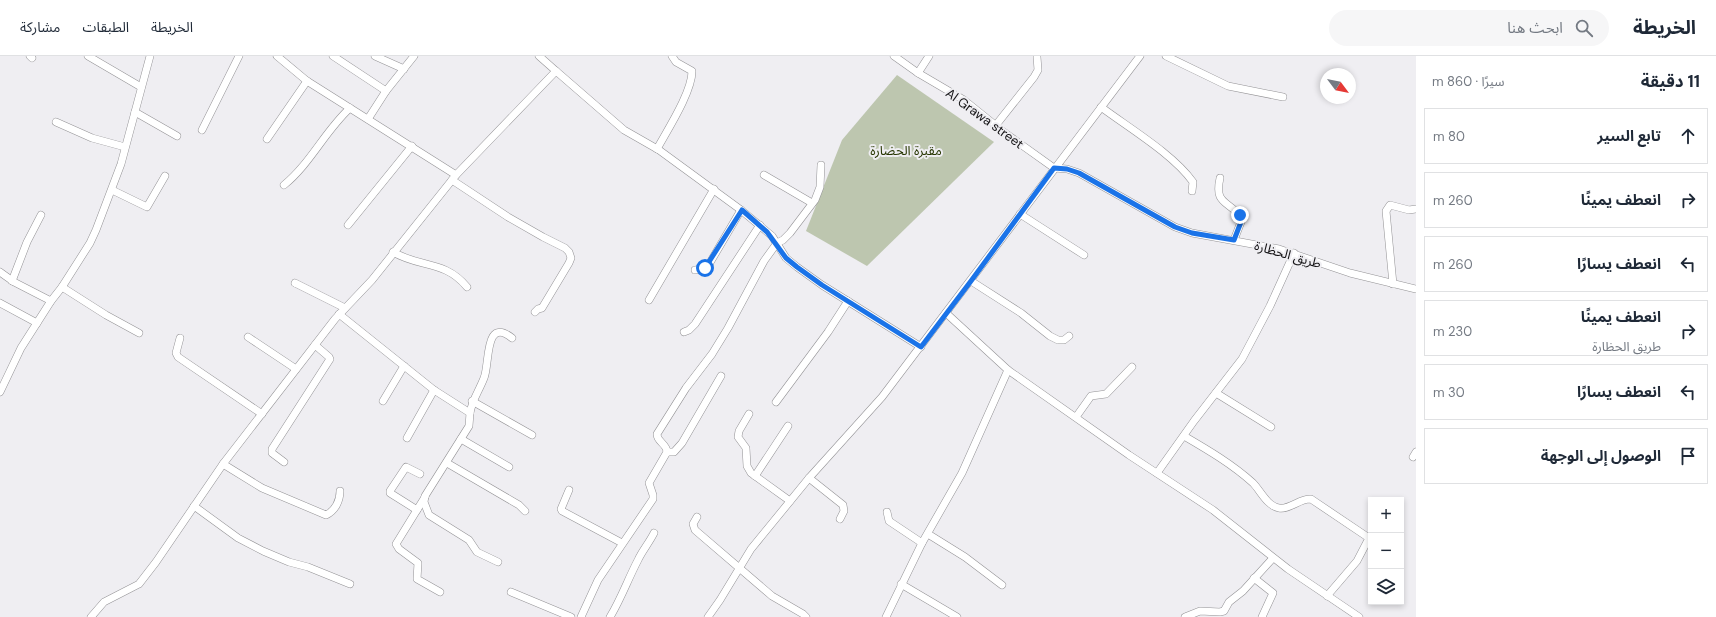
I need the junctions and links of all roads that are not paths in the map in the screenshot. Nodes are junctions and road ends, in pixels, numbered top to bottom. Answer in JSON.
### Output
{"nodes":[{"id":1,"x":88,"y":56,"type":"edge"},
{"id":2,"x":150,"y":56,"type":"edge"},
{"id":3,"x":239,"y":56,"type":"edge"},
{"id":4,"x":277,"y":56,"type":"edge"},
{"id":5,"x":333,"y":56,"type":"edge"},
{"id":6,"x":375,"y":56,"type":"edge"},
{"id":7,"x":414,"y":56,"type":"edge"},
{"id":8,"x":539,"y":56,"type":"edge"},
{"id":9,"x":672,"y":56,"type":"edge"},
{"id":10,"x":894,"y":56,"type":"edge"},
{"id":11,"x":929,"y":56,"type":"edge"},
{"id":12,"x":1140,"y":56,"type":"edge"},
{"id":13,"x":1166,"y":56,"type":"edge"},
{"id":14,"x":1037,"y":57,"type":"edge"},
{"id":15,"x":404,"y":68,"type":"junction"},
{"id":16,"x":556,"y":70,"type":"junction"},
{"id":17,"x":918,"y":73,"type":"junction"},
{"id":18,"x":307,"y":81,"type":"junction"},
{"id":19,"x":141,"y":87,"type":"junction"},
{"id":20,"x":386,"y":91,"type":"junction"},
{"id":21,"x":1282,"y":97,"type":"dead end"},
{"id":22,"x":1101,"y":107,"type":"junction"},
{"id":23,"x":350,"y":108,"type":"junction"},
{"id":24,"x":135,"y":112,"type":"junction"},
{"id":25,"x":368,"y":119,"type":"junction"},
{"id":26,"x":56,"y":122,"type":"dead end"},
{"id":27,"x":996,"y":125,"type":"junction"},
{"id":28,"x":202,"y":130,"type":"dead end"},
{"id":29,"x":177,"y":136,"type":"dead end"},
{"id":30,"x":267,"y":139,"type":"dead end"},
{"id":31,"x":412,"y":146,"type":"junction"},
{"id":32,"x":125,"y":147,"type":"junction"},
{"id":33,"x":657,"y":149,"type":"junction"},
{"id":34,"x":822,"y":165,"type":"dead end"},
{"id":35,"x":1054,"y":168,"type":"junction"},
{"id":36,"x":764,"y":175,"type":"dead end"},
{"id":37,"x":165,"y":176,"type":"dead end"},
{"id":38,"x":454,"y":177,"type":"junction"},
{"id":39,"x":1220,"y":178,"type":"dead end"},
{"id":40,"x":284,"y":185,"type":"dead end"},
{"id":41,"x":714,"y":189,"type":"junction"},
{"id":42,"x":112,"y":190,"type":"junction"},
{"id":43,"x":1192,"y":191,"type":"dead end"},
{"id":44,"x":812,"y":203,"type":"junction"},
{"id":45,"x":1416,"y":209,"type":"edge"},
{"id":46,"x":742,"y":210,"type":"junction"},
{"id":47,"x":1020,"y":214,"type":"junction"},
{"id":48,"x":41,"y":216,"type":"dead end"},
{"id":49,"x":348,"y":225,"type":"dead end"},
{"id":50,"x":760,"y":225,"type":"junction"},
{"id":51,"x":1234,"y":240,"type":"junction"},
{"id":52,"x":777,"y":243,"type":"junction"},
{"id":53,"x":393,"y":252,"type":"junction"},
{"id":54,"x":1294,"y":253,"type":"junction"},
{"id":55,"x":1084,"y":255,"type":"dead end"},
{"id":56,"x":695,"y":270,"type":"dead end"},
{"id":57,"x":0,"y":272,"type":"edge"},
{"id":58,"x":12,"y":281,"type":"junction"},
{"id":59,"x":971,"y":281,"type":"junction"},
{"id":60,"x":295,"y":283,"type":"dead end"},
{"id":61,"x":1393,"y":284,"type":"junction"},
{"id":62,"x":467,"y":287,"type":"dead end"},
{"id":63,"x":62,"y":288,"type":"junction"},
{"id":64,"x":1416,"y":289,"type":"edge"},
{"id":65,"x":649,"y":300,"type":"dead end"},
{"id":66,"x":52,"y":301,"type":"junction"},
{"id":67,"x":848,"y":301,"type":"junction"},
{"id":68,"x":0,"y":303,"type":"edge"},
{"id":69,"x":345,"y":308,"type":"junction"},
{"id":70,"x":535,"y":312,"type":"dead end"},
{"id":71,"x":946,"y":313,"type":"junction"},
{"id":72,"x":339,"y":314,"type":"junction"},
{"id":73,"x":37,"y":323,"type":"junction"},
{"id":74,"x":684,"y":332,"type":"dead end"},
{"id":75,"x":140,"y":334,"type":"dead end"},
{"id":76,"x":248,"y":336,"type":"dead end"},
{"id":77,"x":1069,"y":336,"type":"dead end"},
{"id":78,"x":180,"y":338,"type":"dead end"},
{"id":79,"x":512,"y":338,"type":"dead end"},
{"id":80,"x":315,"y":345,"type":"junction"},
{"id":81,"x":921,"y":347,"type":"junction"},
{"id":82,"x":404,"y":366,"type":"junction"},
{"id":83,"x":1132,"y":367,"type":"dead end"},
{"id":84,"x":296,"y":369,"type":"junction"},
{"id":85,"x":1008,"y":370,"type":"junction"},
{"id":86,"x":721,"y":376,"type":"dead end"},
{"id":87,"x":434,"y":390,"type":"junction"},
{"id":88,"x":0,"y":392,"type":"edge"},
{"id":89,"x":1216,"y":393,"type":"junction"},
{"id":90,"x":383,"y":401,"type":"dead end"},
{"id":91,"x":472,"y":401,"type":"junction"},
{"id":92,"x":776,"y":402,"type":"dead end"},
{"id":93,"x":470,"y":413,"type":"junction"},
{"id":94,"x":262,"y":414,"type":"junction"},
{"id":95,"x":749,"y":414,"type":"dead end"},
{"id":96,"x":1076,"y":417,"type":"junction"},
{"id":97,"x":788,"y":426,"type":"dead end"},
{"id":98,"x":1271,"y":427,"type":"dead end"},
{"id":99,"x":532,"y":435,"type":"dead end"},
{"id":100,"x":1184,"y":436,"type":"junction"},
{"id":101,"x":408,"y":438,"type":"dead end"},
{"id":102,"x":461,"y":439,"type":"junction"},
{"id":103,"x":668,"y":452,"type":"junction"},
{"id":104,"x":284,"y":462,"type":"dead end"},
{"id":105,"x":447,"y":462,"type":"junction"},
{"id":106,"x":223,"y":464,"type":"junction"},
{"id":107,"x":509,"y":467,"type":"dead end"},
{"id":108,"x":1157,"y":473,"type":"junction"},
{"id":109,"x":420,"y":474,"type":"dead end"},
{"id":110,"x":755,"y":476,"type":"junction"},
{"id":111,"x":809,"y":478,"type":"junction"},
{"id":112,"x":340,"y":490,"type":"dead end"},
{"id":113,"x":569,"y":490,"type":"dead end"},
{"id":114,"x":425,"y":496,"type":"junction"},
{"id":115,"x":790,"y":501,"type":"junction"},
{"id":116,"x":194,"y":506,"type":"junction"},
{"id":117,"x":417,"y":510,"type":"junction"},
{"id":118,"x":525,"y":511,"type":"dead end"},
{"id":119,"x":887,"y":512,"type":"dead end"},
{"id":120,"x":697,"y":517,"type":"dead end"},
{"id":121,"x":840,"y":519,"type":"dead end"},
{"id":122,"x":654,"y":533,"type":"dead end"},
{"id":123,"x":928,"y":534,"type":"junction"},
{"id":124,"x":622,"y":543,"type":"junction"},
{"id":125,"x":922,"y":543,"type":"junction"},
{"id":126,"x":1273,"y":558,"type":"junction"},
{"id":127,"x":498,"y":562,"type":"dead end"},
{"id":128,"x":739,"y":568,"type":"junction"},
{"id":129,"x":1254,"y":578,"type":"junction"},
{"id":130,"x":350,"y":584,"type":"dead end"},
{"id":131,"x":901,"y":584,"type":"junction"},
{"id":132,"x":1002,"y":585,"type":"dead end"},
{"id":133,"x":440,"y":592,"type":"dead end"},
{"id":134,"x":511,"y":592,"type":"dead end"},
{"id":135,"x":1327,"y":596,"type":"junction"},
{"id":136,"x":91,"y":617,"type":"edge"},
{"id":137,"x":571,"y":617,"type":"edge"},
{"id":138,"x":580,"y":617,"type":"edge"},
{"id":139,"x":610,"y":617,"type":"edge"},
{"id":140,"x":708,"y":617,"type":"edge"},
{"id":141,"x":806,"y":617,"type":"edge"},
{"id":142,"x":886,"y":617,"type":"edge"},
{"id":143,"x":957,"y":617,"type":"edge"},
{"id":144,"x":1185,"y":617,"type":"edge"},
{"id":145,"x":1262,"y":617,"type":"edge"},
{"id":146,"x":1359,"y":617,"type":"edge"}],
"edges":[{"from":1,"to":19,"type":"street"},
{"from":2,"to":19,"type":"street"},
{"from":3,"to":28,"type":"street"},
{"from":4,"to":18,"type":"street"},
{"from":5,"to":20,"type":"street"},
{"from":6,"to":15,"type":"street"},
{"from":7,"to":15,"type":"street"},
{"from":8,"to":16,"type":"street"},
{"from":9,"to":33,"type":"street"},
{"from":10,"to":17,"type":"street","name":"Al Grawa street"},
{"from":11,"to":17,"type":"street"},
{"from":12,"to":22,"type":"street"},
{"from":13,"to":21,"type":"street"},
{"from":14,"to":27,"type":"street"},
{"from":15,"to":20,"type":"street"},
{"from":16,"to":33,"type":"street"},
{"from":16,"to":38,"type":"street"},
{"from":17,"to":27,"type":"street","name":"Al Grawa street"},
{"from":18,"to":23,"type":"street"},
{"from":18,"to":30,"type":"street"},
{"from":19,"to":24,"type":"street"},
{"from":20,"to":25,"type":"street"},
{"from":22,"to":35,"type":"street"},
{"from":22,"to":43,"type":"street"},
{"from":23,"to":25,"type":"street"},
{"from":23,"to":40,"type":"street"},
{"from":24,"to":29,"type":"street"},
{"from":24,"to":32,"type":"street"},
{"from":25,"to":31,"type":"street"},
{"from":26,"to":32,"type":"street"},
{"from":27,"to":35,"type":"street","name":"Al Grawa street"},
{"from":31,"to":38,"type":"street"},
{"from":31,"to":49,"type":"street"},
{"from":32,"to":42,"type":"street"},
{"from":33,"to":41,"type":"street"},
{"from":34,"to":44,"type":"street"},
{"from":35,"to":47,"type":"street"},
{"from":35,"to":51,"type":"street","name":"طريق الحظارة"},
{"from":36,"to":44,"type":"street"},
{"from":37,"to":42,"type":"street"},
{"from":38,"to":53,"type":"street"},
{"from":38,"to":70,"type":"street"},
{"from":39,"to":51,"type":"street"},
{"from":41,"to":46,"type":"street"},
{"from":41,"to":65,"type":"street"},
{"from":42,"to":63,"type":"street"},
{"from":44,"to":52,"type":"street"},
{"from":45,"to":61,"type":"street"},
{"from":46,"to":50,"type":"street"},
{"from":46,"to":56,"type":"street"},
{"from":47,"to":55,"type":"street"},
{"from":47,"to":59,"type":"street"},
{"from":48,"to":58,"type":"street"},
{"from":50,"to":52,"type":"street"},
{"from":50,"to":74,"type":"street"},
{"from":51,"to":54,"type":"street","name":"طريق الحظارة"},
{"from":52,"to":67,"type":"street"},
{"from":52,"to":103,"type":"street"},
{"from":53,"to":62,"type":"street"},
{"from":53,"to":69,"type":"street"},
{"from":54,"to":61,"type":"street","name":"طريق الحظارة"},
{"from":54,"to":89,"type":"street"},
{"from":57,"to":58,"type":"street"},
{"from":58,"to":66,"type":"street"},
{"from":59,"to":71,"type":"street"},
{"from":59,"to":77,"type":"street"},
{"from":60,"to":69,"type":"street"},
{"from":61,"to":64,"type":"street","name":"طريق الحظارة"},
{"from":63,"to":66,"type":"street"},
{"from":63,"to":75,"type":"street"},
{"from":66,"to":73,"type":"street"},
{"from":67,"to":81,"type":"street"},
{"from":67,"to":92,"type":"street"},
{"from":68,"to":73,"type":"street"},
{"from":69,"to":72,"type":"street"},
{"from":71,"to":81,"type":"street"},
{"from":71,"to":85,"type":"street"},
{"from":72,"to":80,"type":"street"},
{"from":72,"to":82,"type":"street"},
{"from":73,"to":88,"type":"street"},
{"from":76,"to":84,"type":"street"},
{"from":78,"to":94,"type":"street"},
{"from":79,"to":91,"type":"street"},
{"from":80,"to":84,"type":"street"},
{"from":80,"to":104,"type":"street"},
{"from":81,"to":111,"type":"street"},
{"from":82,"to":87,"type":"street"},
{"from":82,"to":90,"type":"street"},
{"from":83,"to":96,"type":"street"},
{"from":84,"to":94,"type":"street"},
{"from":85,"to":96,"type":"street"},
{"from":85,"to":123,"type":"street"},
{"from":86,"to":103,"type":"street"},
{"from":87,"to":93,"type":"street"},
{"from":87,"to":101,"type":"street"},
{"from":89,"to":98,"type":"street"},
{"from":89,"to":100,"type":"street"},
{"from":91,"to":93,"type":"street"},
{"from":91,"to":99,"type":"street"},
{"from":93,"to":102,"type":"street"},
{"from":94,"to":106,"type":"street"},
{"from":95,"to":110,"type":"street"},
{"from":96,"to":108,"type":"street"},
{"from":97,"to":110,"type":"street"},
{"from":100,"to":108,"type":"street"},
{"from":100,"to":135,"type":"street"},
{"from":102,"to":105,"type":"street"},
{"from":102,"to":107,"type":"street"},
{"from":103,"to":124,"type":"street"},
{"from":105,"to":114,"type":"street"},
{"from":105,"to":118,"type":"street"},
{"from":106,"to":112,"type":"street"},
{"from":106,"to":116,"type":"street"},
{"from":108,"to":126,"type":"street"},
{"from":109,"to":117,"type":"street"},
{"from":110,"to":115,"type":"street"},
{"from":111,"to":115,"type":"street"},
{"from":111,"to":121,"type":"street"},
{"from":113,"to":124,"type":"street"},
{"from":114,"to":117,"type":"street"},
{"from":114,"to":127,"type":"street"},
{"from":115,"to":128,"type":"street"},
{"from":116,"to":130,"type":"street"},
{"from":116,"to":136,"type":"street"},
{"from":117,"to":133,"type":"street"},
{"from":119,"to":125,"type":"street"},
{"from":120,"to":128,"type":"street"},
{"from":122,"to":139,"type":"street"},
{"from":123,"to":125,"type":"street"},
{"from":123,"to":132,"type":"street"},
{"from":124,"to":138,"type":"street"},
{"from":125,"to":131,"type":"street"},
{"from":126,"to":129,"type":"street"},
{"from":126,"to":135,"type":"street"},
{"from":128,"to":140,"type":"street"},
{"from":128,"to":141,"type":"street"},
{"from":129,"to":144,"type":"street"},
{"from":129,"to":145,"type":"street"},
{"from":131,"to":142,"type":"street"},
{"from":131,"to":143,"type":"street"},
{"from":134,"to":137,"type":"street"},
{"from":135,"to":146,"type":"street"}]}
